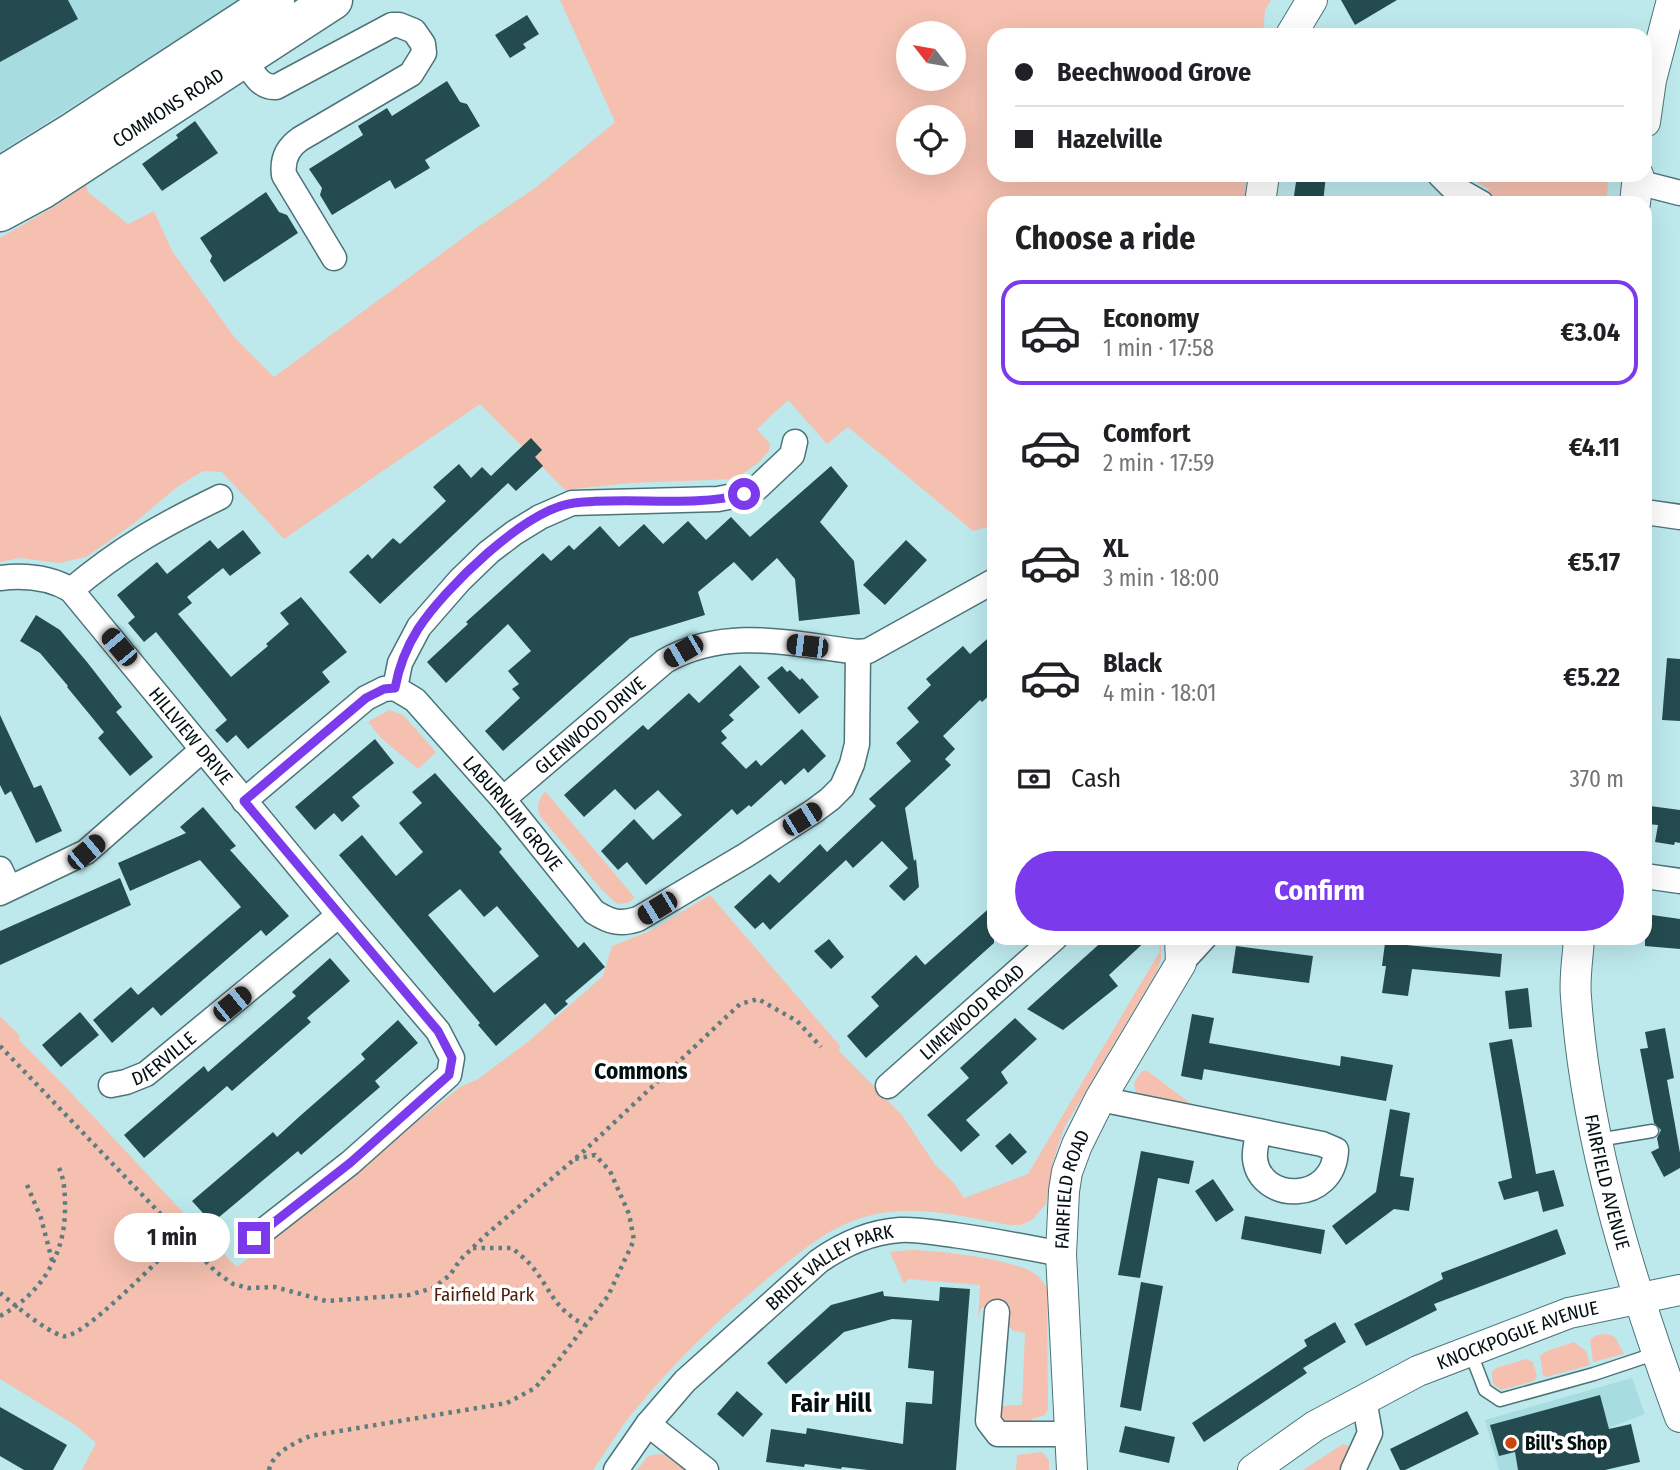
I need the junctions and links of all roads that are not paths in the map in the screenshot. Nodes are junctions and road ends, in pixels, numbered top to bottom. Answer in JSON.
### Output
{"nodes":[{"id":1,"x":275,"y":0,"type":"edge"},
{"id":2,"x":332,"y":0,"type":"edge"},
{"id":3,"x":1312,"y":0,"type":"edge"},
{"id":4,"x":1672,"y":0,"type":"edge"},
{"id":5,"x":1295,"y":28,"type":"edge"},
{"id":6,"x":244,"y":59,"type":"junction"},
{"id":7,"x":1652,"y":67,"type":"edge"},
{"id":8,"x":0,"y":177,"type":"edge"},
{"id":9,"x":1447,"y":182,"type":"edge"},
{"id":10,"x":1637,"y":187,"type":"edge"},
{"id":11,"x":1680,"y":193,"type":"edge"},
{"id":12,"x":1469,"y":196,"type":"edge"},
{"id":13,"x":0,"y":212,"type":"edge"},
{"id":14,"x":334,"y":258,"type":"dead end"},
{"id":15,"x":796,"y":442,"type":"dead end"},
{"id":16,"x":220,"y":497,"type":"dead end"},
{"id":17,"x":1652,"y":513,"type":"edge"},
{"id":18,"x":1680,"y":517,"type":"edge"},
{"id":19,"x":0,"y":578,"type":"edge"},
{"id":20,"x":987,"y":585,"type":"edge"},
{"id":21,"x":71,"y":590,"type":"junction"},
{"id":22,"x":858,"y":652,"type":"junction"},
{"id":23,"x":395,"y":688,"type":"junction"},
{"id":24,"x":202,"y":750,"type":"junction"},
{"id":25,"x":503,"y":799,"type":"junction"},
{"id":26,"x":244,"y":801,"type":"junction"},
{"id":27,"x":1652,"y":877,"type":"edge"},
{"id":28,"x":1680,"y":881,"type":"edge"},
{"id":29,"x":3,"y":883,"type":"edge"},
{"id":30,"x":339,"y":915,"type":"junction"},
{"id":31,"x":1047,"y":945,"type":"edge"},
{"id":32,"x":1579,"y":945,"type":"edge"},
{"id":33,"x":1181,"y":950,"type":"edge"},
{"id":34,"x":111,"y":1085,"type":"dead end"},
{"id":35,"x":888,"y":1086,"type":"dead end"},
{"id":36,"x":1100,"y":1099,"type":"junction"},
{"id":37,"x":1259,"y":1131,"type":"dead end"},
{"id":38,"x":1651,"y":1131,"type":"dead end"},
{"id":39,"x":1598,"y":1140,"type":"junction"},
{"id":40,"x":254,"y":1238,"type":"dead end"},
{"id":41,"x":1061,"y":1254,"type":"junction"},
{"id":42,"x":1680,"y":1290,"type":"edge"},
{"id":43,"x":1640,"y":1299,"type":"junction"},
{"id":44,"x":996,"y":1312,"type":"dead end"},
{"id":45,"x":1469,"y":1351,"type":"junction"},
{"id":46,"x":1657,"y":1353,"type":"junction"},
{"id":47,"x":1364,"y":1400,"type":"junction"},
{"id":48,"x":1680,"y":1417,"type":"edge"},
{"id":49,"x":648,"y":1424,"type":"junction"},
{"id":50,"x":1072,"y":1434,"type":"junction"},
{"id":51,"x":616,"y":1470,"type":"edge"},
{"id":52,"x":706,"y":1470,"type":"edge"},
{"id":53,"x":1072,"y":1470,"type":"edge"},
{"id":54,"x":1252,"y":1470,"type":"edge"},
{"id":55,"x":1353,"y":1470,"type":"edge"}],
"edges":[{"from":1,"to":8,"type":"highway","name":"COMMONS ROAD"},
{"from":2,"to":6,"type":"highway","name":"COMMONS ROAD"},
{"from":3,"to":5,"type":"street"},
{"from":4,"to":7,"type":"street"},
{"from":6,"to":13,"type":"highway","name":"COMMONS ROAD"},
{"from":6,"to":14,"type":"street"},
{"from":9,"to":12,"type":"street"},
{"from":10,"to":11,"type":"street"},
{"from":15,"to":23,"type":"street"},
{"from":16,"to":21,"type":"street"},
{"from":17,"to":18,"type":"street"},
{"from":19,"to":21,"type":"street"},
{"from":20,"to":22,"type":"street","name":"GLENWOOD DRIVE"},
{"from":21,"to":24,"type":"street","name":"HILLVIEW DRIVE"},
{"from":22,"to":25,"type":"street","name":"GLENWOOD DRIVE"},
{"from":22,"to":25,"type":"street","name":"LABURNUM GROVE"},
{"from":23,"to":25,"type":"street","name":"LABURNUM GROVE"},
{"from":23,"to":26,"type":"street"},
{"from":24,"to":26,"type":"street","name":"HILLVIEW DRIVE"},
{"from":24,"to":29,"type":"street"},
{"from":26,"to":30,"type":"street","name":"HILLVIEW DRIVE"},
{"from":27,"to":28,"type":"street"},
{"from":30,"to":34,"type":"street","name":"DIERVILLE"},
{"from":30,"to":40,"type":"street","name":"HILLVIEW DRIVE"},
{"from":31,"to":35,"type":"street","name":"LIMEWOOD ROAD"},
{"from":32,"to":39,"type":"street","name":"FAIRFIELD AVENUE"},
{"from":33,"to":36,"type":"street","name":"FAIRFIELD ROAD"},
{"from":36,"to":37,"type":"street"},
{"from":36,"to":41,"type":"street","name":"FAIRFIELD ROAD"},
{"from":38,"to":39,"type":"lane"},
{"from":39,"to":43,"type":"street","name":"FAIRFIELD AVENUE"},
{"from":41,"to":49,"type":"street","name":"BRIDE VALLEY PARK"},
{"from":41,"to":50,"type":"street","name":"FAIRFIELD ROAD"},
{"from":42,"to":43,"type":"street","name":"KNOCKPOGUE AVENUE"},
{"from":43,"to":45,"type":"street","name":"KNOCKPOGUE AVENUE"},
{"from":43,"to":46,"type":"street","name":"FAIRFIELD AVENUE"},
{"from":44,"to":50,"type":"street"},
{"from":45,"to":46,"type":"lane"},
{"from":45,"to":47,"type":"street","name":"KNOCKPOGUE AVENUE"},
{"from":46,"to":48,"type":"street","name":"FAIRFIELD AVENUE"},
{"from":47,"to":54,"type":"street","name":"KNOCKPOGUE AVENUE"},
{"from":47,"to":55,"type":"street"},
{"from":49,"to":51,"type":"street","name":"BRIDE VALLEY PARK"},
{"from":49,"to":52,"type":"street"},
{"from":50,"to":53,"type":"street","name":"FAIRFIELD ROAD"}]}
